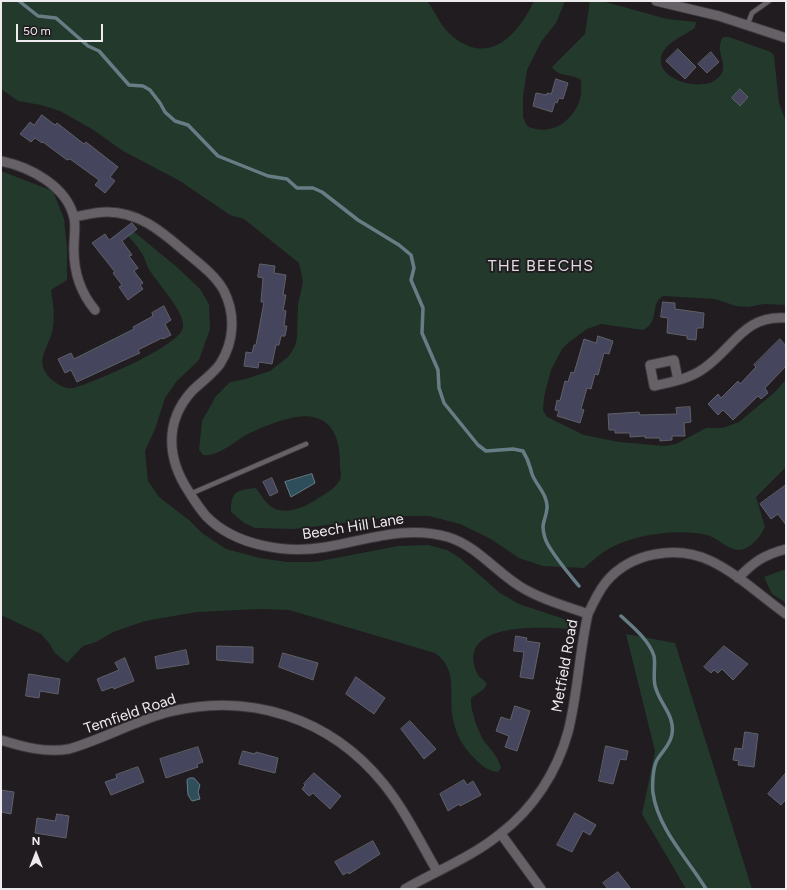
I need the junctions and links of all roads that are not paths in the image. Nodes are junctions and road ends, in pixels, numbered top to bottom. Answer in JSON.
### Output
{"nodes":[{"id":1,"x":656,"y":1,"type":"edge"},
{"id":2,"x":769,"y":1,"type":"edge"},
{"id":3,"x":747,"y":26,"type":"junction"},
{"id":4,"x":786,"y":38,"type":"edge"},
{"id":5,"x":1,"y":161,"type":"edge"},
{"id":6,"x":74,"y":217,"type":"junction"},
{"id":7,"x":95,"y":310,"type":"dead end"},
{"id":8,"x":786,"y":318,"type":"edge"},
{"id":9,"x":678,"y":380,"type":"dead end"},
{"id":10,"x":306,"y":444,"type":"dead end"},
{"id":11,"x":190,"y":494,"type":"junction"},
{"id":12,"x":786,"y":549,"type":"edge"},
{"id":13,"x":738,"y":578,"type":"junction"},
{"id":14,"x":588,"y":614,"type":"junction"},
{"id":15,"x":786,"y":614,"type":"edge"},
{"id":16,"x":1,"y":740,"type":"edge"},
{"id":17,"x":501,"y":834,"type":"junction"},
{"id":18,"x":436,"y":871,"type":"junction"},
{"id":19,"x":405,"y":889,"type":"edge"},
{"id":20,"x":541,"y":889,"type":"edge"}],
"edges":[{"from":1,"to":3,"type":"street"},
{"from":2,"to":3,"type":"lane"},
{"from":3,"to":4,"type":"street"},
{"from":5,"to":6,"type":"street"},
{"from":6,"to":7,"type":"street"},
{"from":6,"to":11,"type":"street","name":"Beech Hill Lane"},
{"from":8,"to":9,"type":"street"},
{"from":10,"to":11,"type":"lane"},
{"from":11,"to":14,"type":"street","name":"Beech Hill Lane"},
{"from":12,"to":13,"type":"street"},
{"from":13,"to":14,"type":"street","name":"Metfield Road"},
{"from":13,"to":15,"type":"street","name":"Metfield Road"},
{"from":14,"to":17,"type":"street","name":"Metfield Road"},
{"from":16,"to":18,"type":"street","name":"Temfield Road"},
{"from":17,"to":18,"type":"street","name":"Metfield Road"},
{"from":17,"to":20,"type":"street"},
{"from":18,"to":19,"type":"street","name":"Metfield Road"}]}
